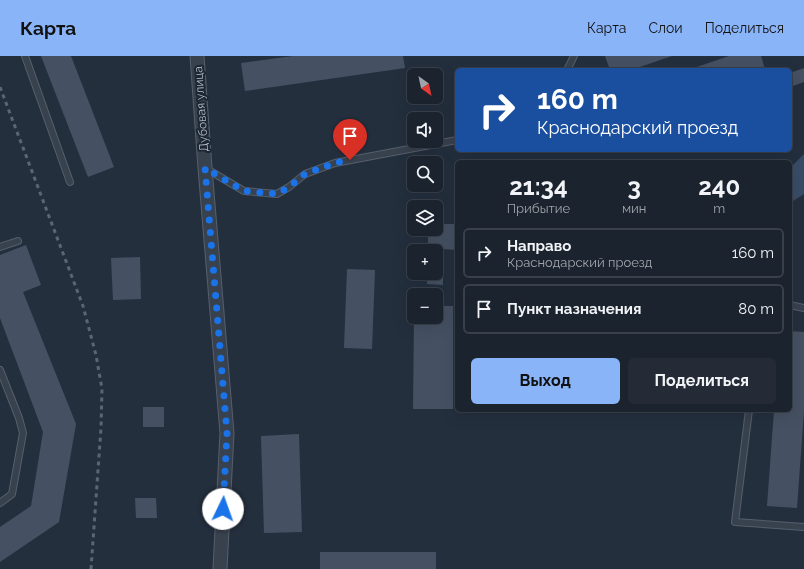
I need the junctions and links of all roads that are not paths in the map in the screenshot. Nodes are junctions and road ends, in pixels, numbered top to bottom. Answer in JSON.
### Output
{"nodes":[{"id":1,"x":25,"y":56,"type":"edge"},
{"id":2,"x":197,"y":56,"type":"edge"},
{"id":3,"x":574,"y":56,"type":"edge"},
{"id":4,"x":568,"y":68,"type":"edge"},
{"id":5,"x":455,"y":140,"type":"edge"},
{"id":6,"x":205,"y":168,"type":"junction"},
{"id":7,"x":70,"y":182,"type":"dead end"},
{"id":8,"x":18,"y":241,"type":"dead end"},
{"id":9,"x":0,"y":247,"type":"edge"},
{"id":10,"x":792,"y":305,"type":"edge"},
{"id":11,"x":804,"y":308,"type":"edge"},
{"id":12,"x":0,"y":370,"type":"edge"},
{"id":13,"x":749,"y":412,"type":"edge"},
{"id":14,"x":0,"y":503,"type":"edge"},
{"id":15,"x":804,"y":527,"type":"edge"},
{"id":16,"x":220,"y":569,"type":"edge"}],
"edges":[{"from":1,"to":7,"type":"lane"},
{"from":2,"to":6,"type":"street","name":"Дубовая улица"},
{"from":3,"to":4,"type":"lane"},
{"from":5,"to":6,"type":"lane"},
{"from":6,"to":16,"type":"street","name":"Дубовая улица"},
{"from":8,"to":9,"type":"lane"},
{"from":10,"to":11,"type":"lane"},
{"from":12,"to":14,"type":"lane"},
{"from":13,"to":15,"type":"lane"}]}
